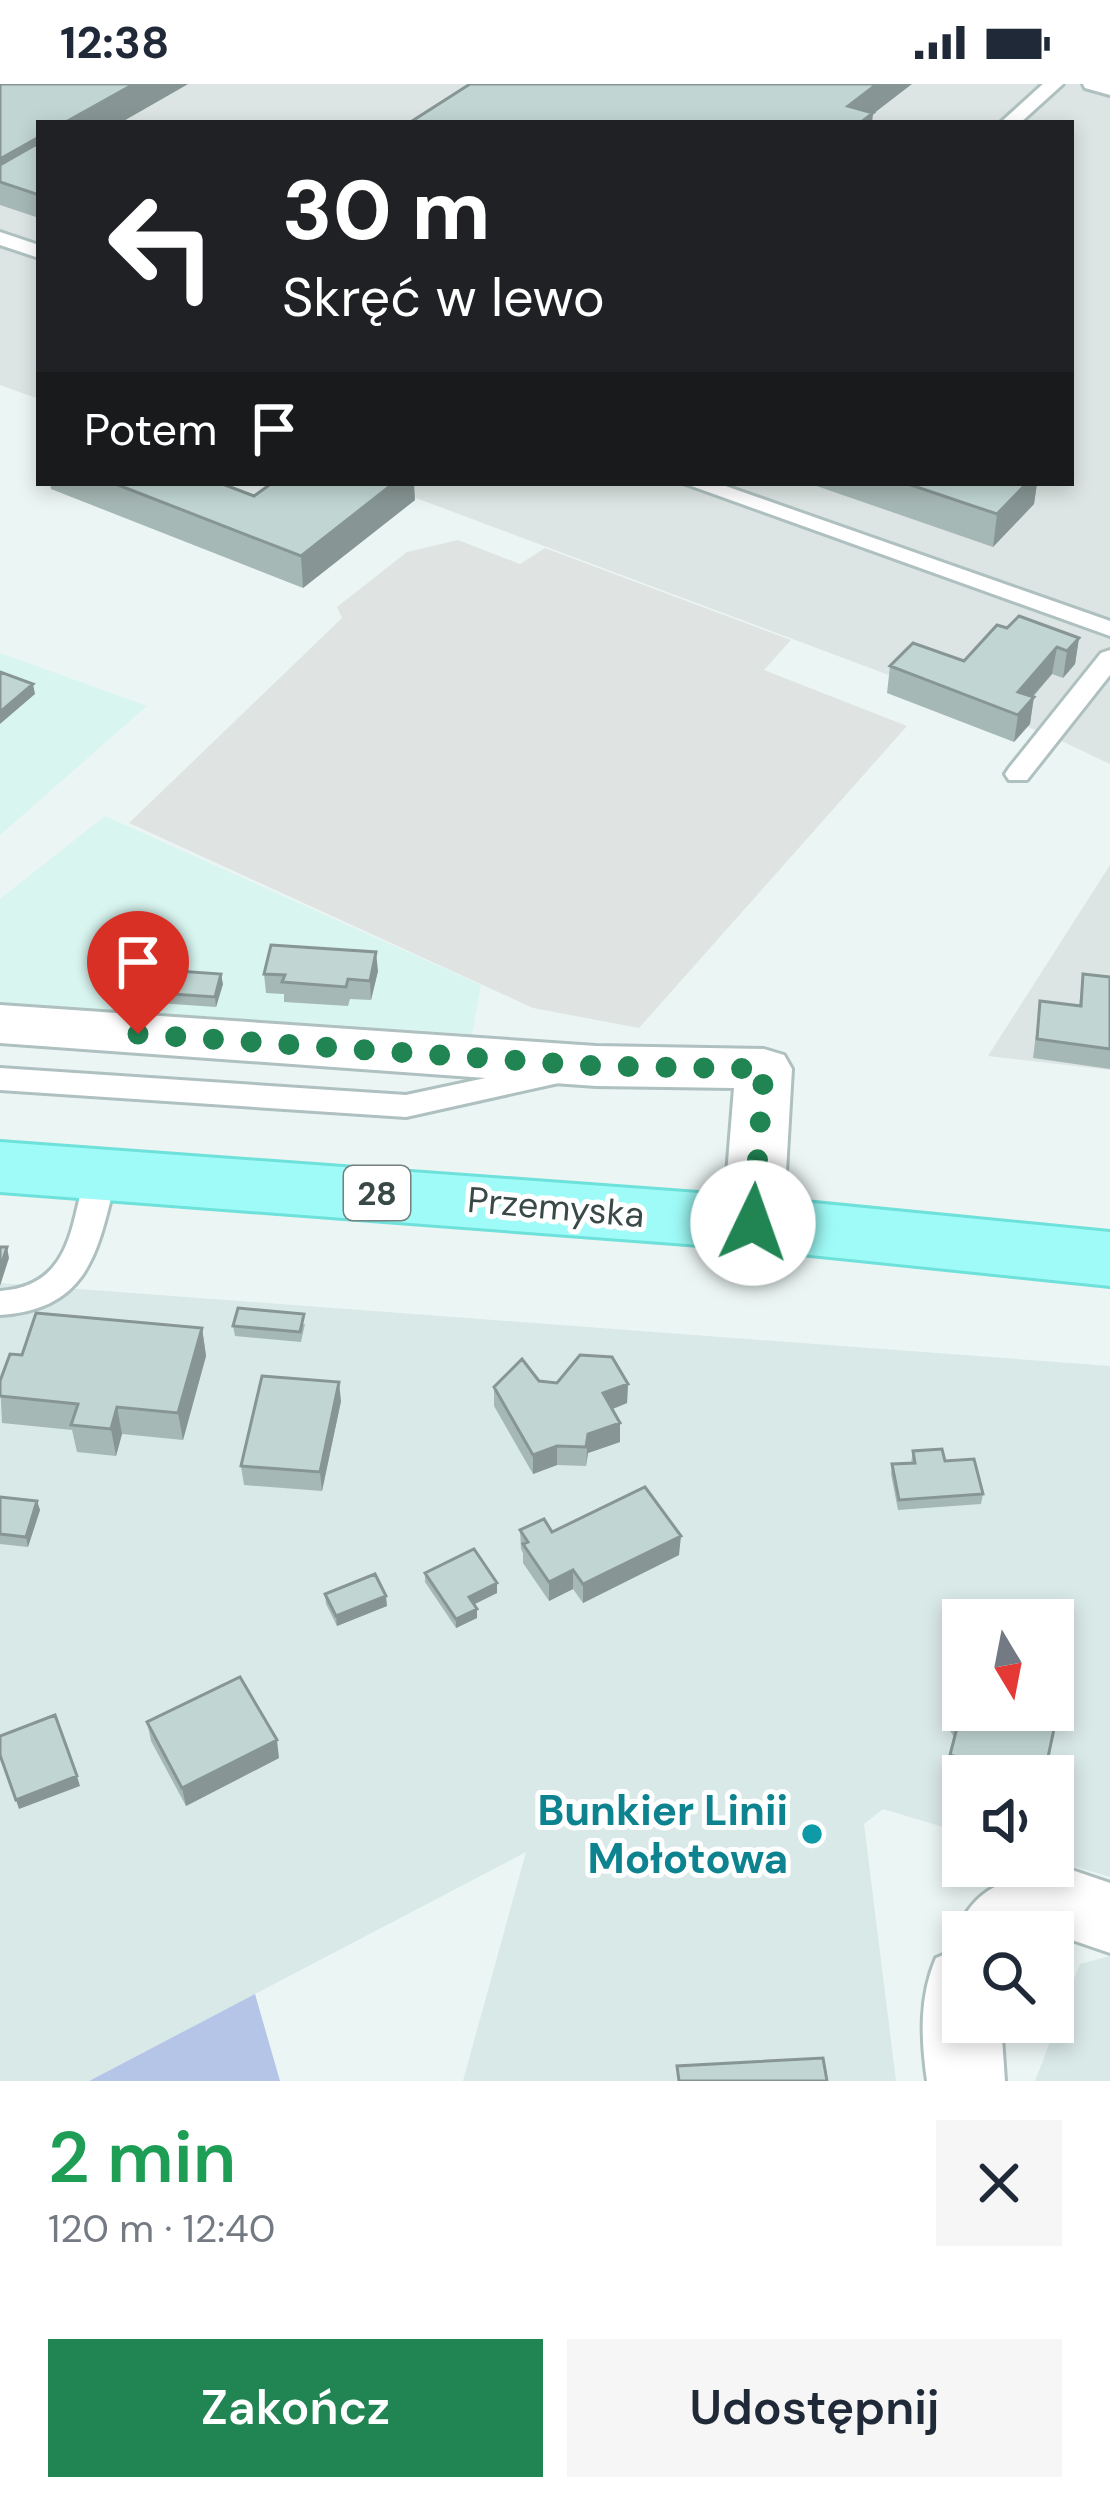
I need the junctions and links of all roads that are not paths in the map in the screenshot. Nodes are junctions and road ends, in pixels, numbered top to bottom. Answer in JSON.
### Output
{"nodes":[{"id":1,"x":1054,"y":84,"type":"edge"},
{"id":2,"x":1092,"y":84,"type":"edge"},
{"id":3,"x":1110,"y":88,"type":"edge"},
{"id":4,"x":1012,"y":120,"type":"edge"},
{"id":5,"x":0,"y":238,"type":"edge"},
{"id":6,"x":36,"y":251,"type":"edge"},
{"id":7,"x":704,"y":486,"type":"edge"},
{"id":8,"x":1110,"y":629,"type":"edge"},
{"id":9,"x":1110,"y":658,"type":"edge"},
{"id":10,"x":1018,"y":774,"type":"dead end"},
{"id":11,"x":0,"y":1024,"type":"edge"},
{"id":12,"x":596,"y":1066,"type":"junction"},
{"id":13,"x":0,"y":1079,"type":"edge"},
{"id":14,"x":0,"y":1167,"type":"edge"},
{"id":15,"x":101,"y":1174,"type":"junction"},
{"id":16,"x":753,"y":1223,"type":"junction"},
{"id":17,"x":1110,"y":1259,"type":"edge"},
{"id":18,"x":0,"y":1303,"type":"edge"},
{"id":19,"x":1039,"y":1911,"type":"edge"},
{"id":20,"x":1110,"y":1918,"type":"edge"},
{"id":21,"x":965,"y":2043,"type":"edge"},
{"id":22,"x":966,"y":2081,"type":"edge"}],
"edges":[{"from":1,"to":4,"type":"lane"},
{"from":2,"to":3,"type":"lane"},
{"from":5,"to":6,"type":"lane"},
{"from":7,"to":8,"type":"lane"},
{"from":9,"to":10,"type":"lane"},
{"from":11,"to":12,"type":"street"},
{"from":12,"to":13,"type":"lane"},
{"from":12,"to":16,"type":"street"},
{"from":14,"to":15,"type":"main road","name":"Przemyska","number":"28"},
{"from":15,"to":16,"type":"main road","name":"Przemyska","number":"28"},
{"from":15,"to":18,"type":"lane"},
{"from":16,"to":17,"type":"main road","name":"Przemyska","number":"28"},
{"from":19,"to":20,"type":"street"},
{"from":21,"to":22,"type":"street"}]}
